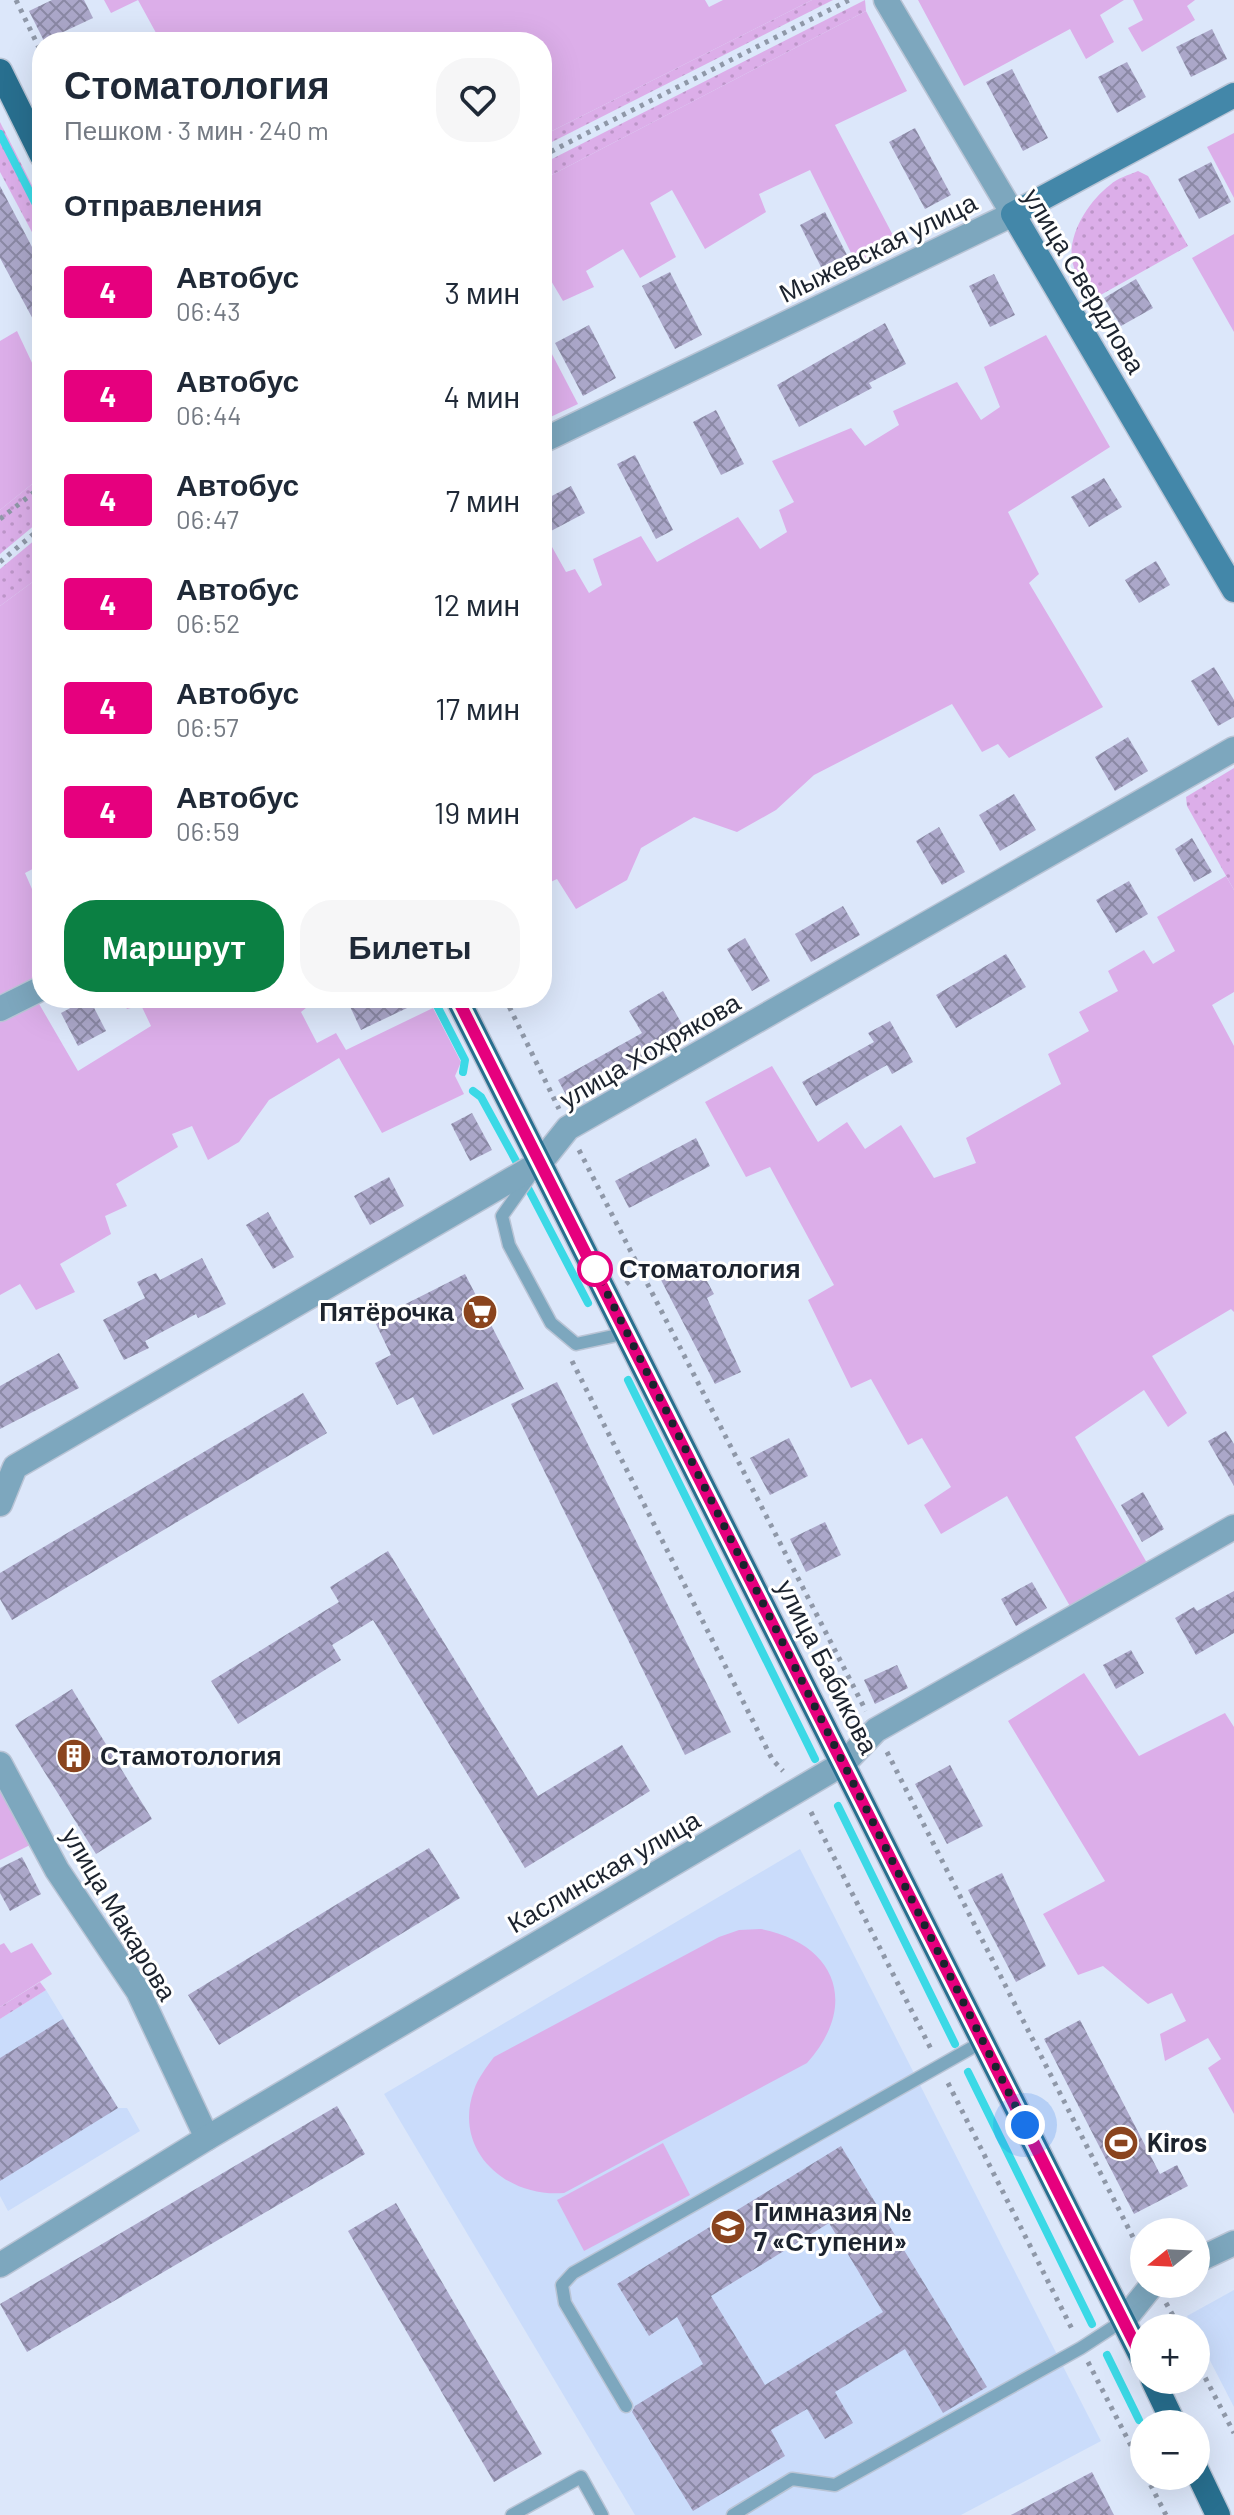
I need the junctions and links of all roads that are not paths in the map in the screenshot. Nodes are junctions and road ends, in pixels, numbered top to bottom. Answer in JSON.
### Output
{"nodes":[{"id":1,"x":886,"y":0,"type":"edge"},
{"id":2,"x":0,"y":71,"type":"edge"},
{"id":3,"x":1234,"y":95,"type":"edge"},
{"id":4,"x":32,"y":136,"type":"edge"},
{"id":5,"x":1013,"y":214,"type":"junction"},
{"id":6,"x":552,"y":436,"type":"edge"},
{"id":7,"x":1234,"y":590,"type":"edge"},
{"id":8,"x":1234,"y":749,"type":"edge"},
{"id":9,"x":32,"y":993,"type":"edge"},
{"id":10,"x":462,"y":1008,"type":"edge"},
{"id":11,"x":0,"y":1009,"type":"edge"},
{"id":12,"x":540,"y":1163,"type":"junction"},
{"id":13,"x":629,"y":1333,"type":"junction"},
{"id":14,"x":0,"y":1504,"type":"edge"},
{"id":15,"x":1234,"y":1527,"type":"edge"},
{"id":16,"x":844,"y":1763,"type":"junction"},
{"id":17,"x":0,"y":1764,"type":"edge"},
{"id":18,"x":982,"y":2042,"type":"junction"},
{"id":19,"x":207,"y":2138,"type":"junction"},
{"id":20,"x":1234,"y":2243,"type":"edge"},
{"id":21,"x":1210,"y":2254,"type":"edge"},
{"id":22,"x":1,"y":2263,"type":"edge"},
{"id":23,"x":1142,"y":2298,"type":"edge"},
{"id":24,"x":1124,"y":2320,"type":"junction"},
{"id":25,"x":1130,"y":2333,"type":"edge"},
{"id":26,"x":626,"y":2406,"type":"dead end"},
{"id":27,"x":1203,"y":2490,"type":"edge"},
{"id":28,"x":1211,"y":2513,"type":"edge"},
{"id":29,"x":512,"y":2515,"type":"edge"},
{"id":30,"x":602,"y":2515,"type":"edge"},
{"id":31,"x":733,"y":2515,"type":"edge"}],
"edges":[{"from":1,"to":5,"type":"street","name":"улица Свердлова"},
{"from":2,"to":4,"type":"main road"},
{"from":3,"to":5,"type":"street","name":"Мыжевская улица"},
{"from":5,"to":6,"type":"street","name":"Мыжевская улица"},
{"from":5,"to":7,"type":"street","name":"улица Свердлова"},
{"from":8,"to":12,"type":"street","name":"улица Хохрякова"},
{"from":9,"to":11,"type":"street"},
{"from":10,"to":12,"type":"main road","name":"улица Бабикова"},
{"from":12,"to":13,"type":"main road","name":"улица Бабикова"},
{"from":12,"to":13,"type":"lane"},
{"from":12,"to":14,"type":"street","name":"улица Хохрякова"},
{"from":13,"to":16,"type":"main road","name":"улица Бабикова"},
{"from":15,"to":16,"type":"street","name":"Каслинская улица"},
{"from":16,"to":18,"type":"main road","name":"улица Бабикова"},
{"from":16,"to":19,"type":"street","name":"Каслинская улица"},
{"from":17,"to":19,"type":"street","name":"улица Макарова"},
{"from":18,"to":24,"type":"main road","name":"улица Бабикова"},
{"from":18,"to":26,"type":"lane"},
{"from":19,"to":22,"type":"street","name":"Каслинская улица"},
{"from":20,"to":21,"type":"street"},
{"from":23,"to":24,"type":"street"},
{"from":24,"to":25,"type":"main road","name":"улица Бабикова"},
{"from":24,"to":31,"type":"lane"},
{"from":27,"to":28,"type":"main road"},
{"from":29,"to":30,"type":"lane"}]}
